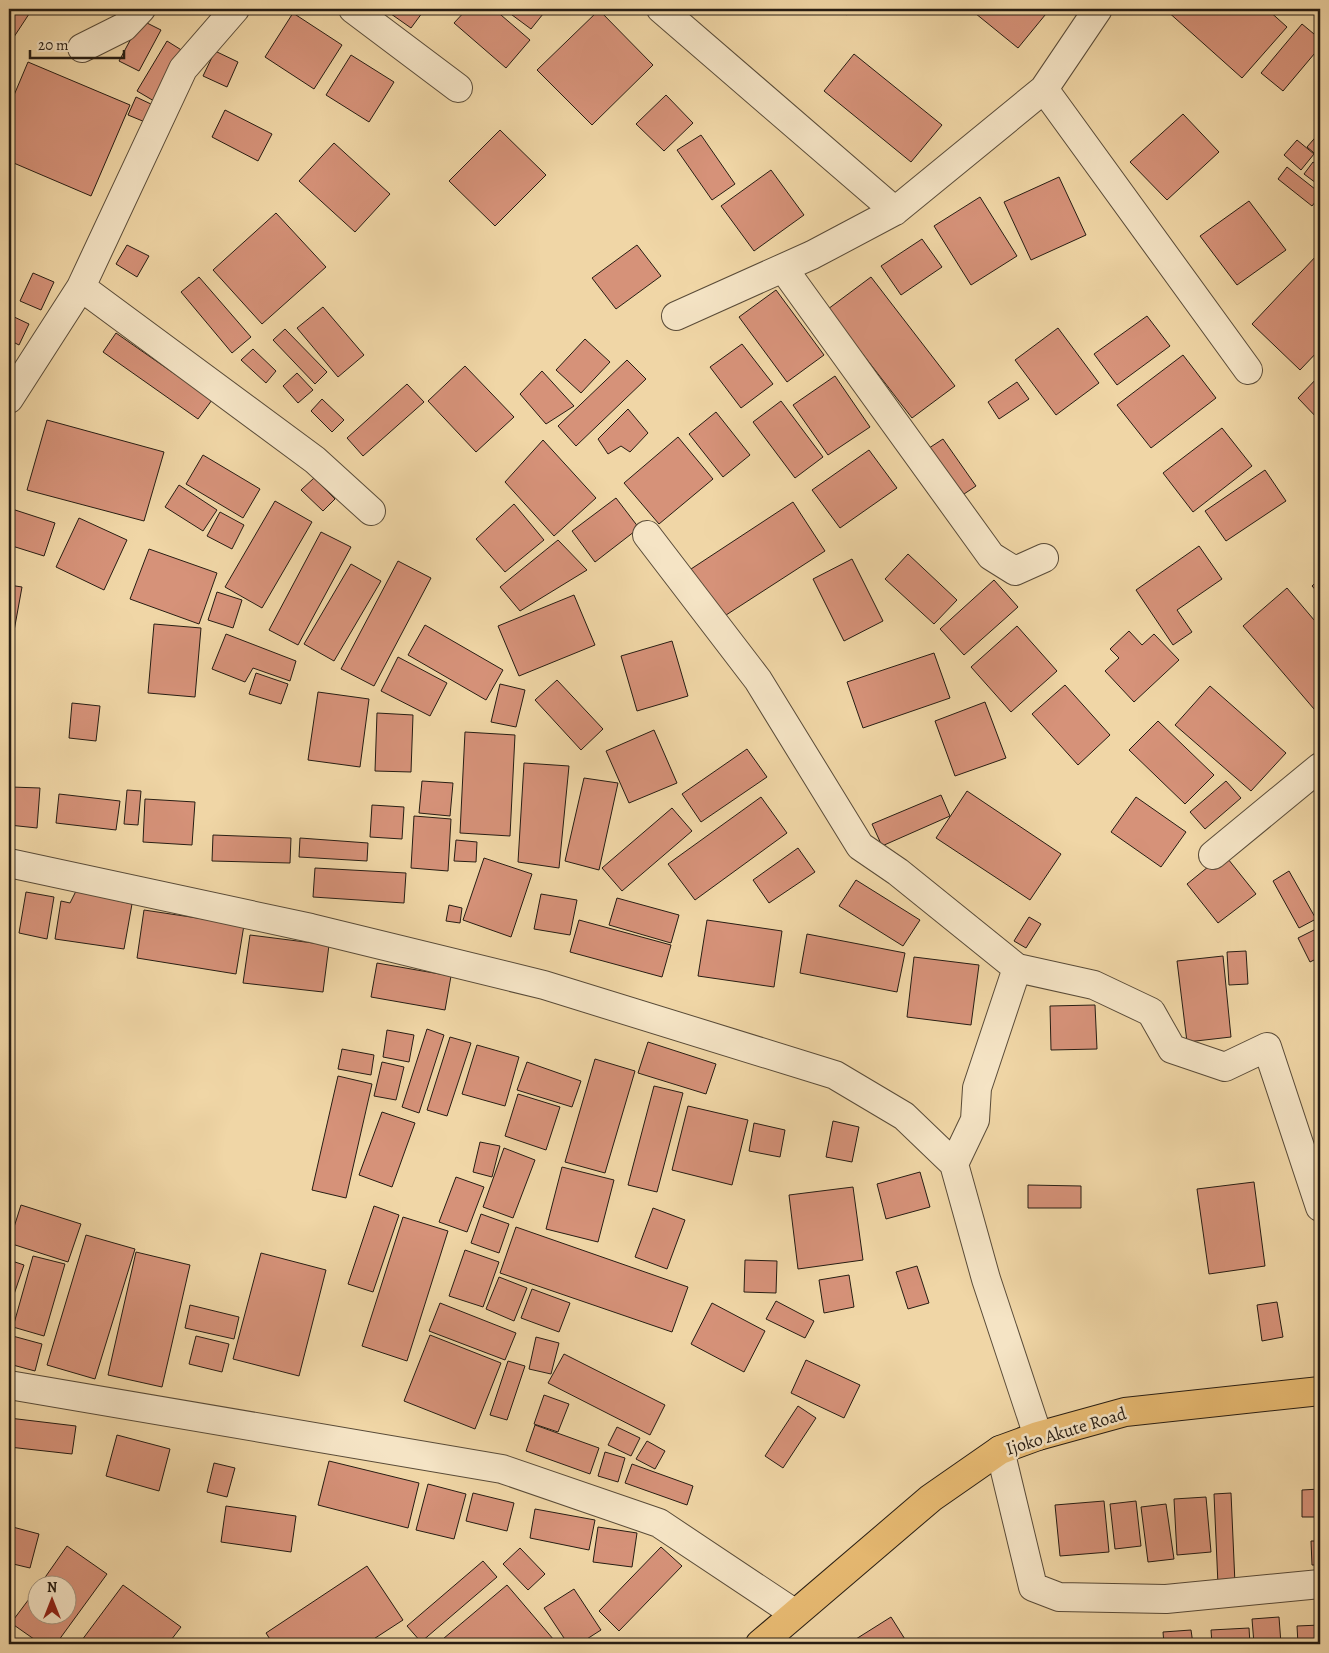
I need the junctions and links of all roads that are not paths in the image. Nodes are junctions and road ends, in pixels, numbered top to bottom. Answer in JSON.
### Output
{"nodes":[{"id":1,"x":141,"y":9,"type":"edge"},
{"id":2,"x":235,"y":9,"type":"edge"},
{"id":3,"x":353,"y":9,"type":"edge"},
{"id":4,"x":661,"y":9,"type":"edge"},
{"id":5,"x":1098,"y":9,"type":"edge"},
{"id":6,"x":82,"y":48,"type":"dead end"},
{"id":7,"x":458,"y":88,"type":"dead end"},
{"id":8,"x":1044,"y":89,"type":"junction"},
{"id":9,"x":895,"y":211,"type":"junction"},
{"id":10,"x":783,"y":268,"type":"junction"},
{"id":11,"x":81,"y":286,"type":"junction"},
{"id":12,"x":676,"y":316,"type":"dead end"},
{"id":13,"x":1248,"y":370,"type":"dead end"},
{"id":14,"x":9,"y":399,"type":"edge"},
{"id":15,"x":371,"y":511,"type":"dead end"},
{"id":16,"x":647,"y":535,"type":"dead end"},
{"id":17,"x":1044,"y":558,"type":"dead end"},
{"id":18,"x":1320,"y":767,"type":"edge"},
{"id":19,"x":1213,"y":855,"type":"dead end"},
{"id":20,"x":9,"y":863,"type":"edge"},
{"id":21,"x":1018,"y":968,"type":"junction"},
{"id":22,"x":954,"y":1164,"type":"junction"},
{"id":23,"x":1320,"y":1207,"type":"edge"},
{"id":24,"x":9,"y":1385,"type":"edge"},
{"id":25,"x":1320,"y":1390,"type":"edge"},
{"id":26,"x":1038,"y":1436,"type":"junction"},
{"id":27,"x":1000,"y":1450,"type":"junction"},
{"id":28,"x":1320,"y":1584,"type":"edge"},
{"id":29,"x":794,"y":1613,"type":"junction"},
{"id":30,"x":773,"y":1640,"type":"edge"}],
"edges":[{"from":1,"to":6,"type":"street"},
{"from":2,"to":11,"type":"street"},
{"from":3,"to":7,"type":"street"},
{"from":4,"to":9,"type":"street"},
{"from":5,"to":8,"type":"street"},
{"from":8,"to":9,"type":"street"},
{"from":8,"to":13,"type":"street"},
{"from":9,"to":10,"type":"street"},
{"from":10,"to":12,"type":"street"},
{"from":10,"to":17,"type":"street"},
{"from":11,"to":14,"type":"street"},
{"from":11,"to":15,"type":"street"},
{"from":16,"to":21,"type":"street"},
{"from":18,"to":19,"type":"street"},
{"from":20,"to":22,"type":"street"},
{"from":21,"to":22,"type":"street"},
{"from":21,"to":23,"type":"street"},
{"from":22,"to":26,"type":"street"},
{"from":24,"to":29,"type":"street"},
{"from":25,"to":26,"type":"main road","name":"Ijoko Akute Road"},
{"from":26,"to":27,"type":"main road","name":"Ijoko Akute Road"},
{"from":27,"to":28,"type":"street"},
{"from":27,"to":29,"type":"main road","name":"Ijoko Akute Road"},
{"from":29,"to":30,"type":"main road","name":"Ijoko Akute Road"}]}
